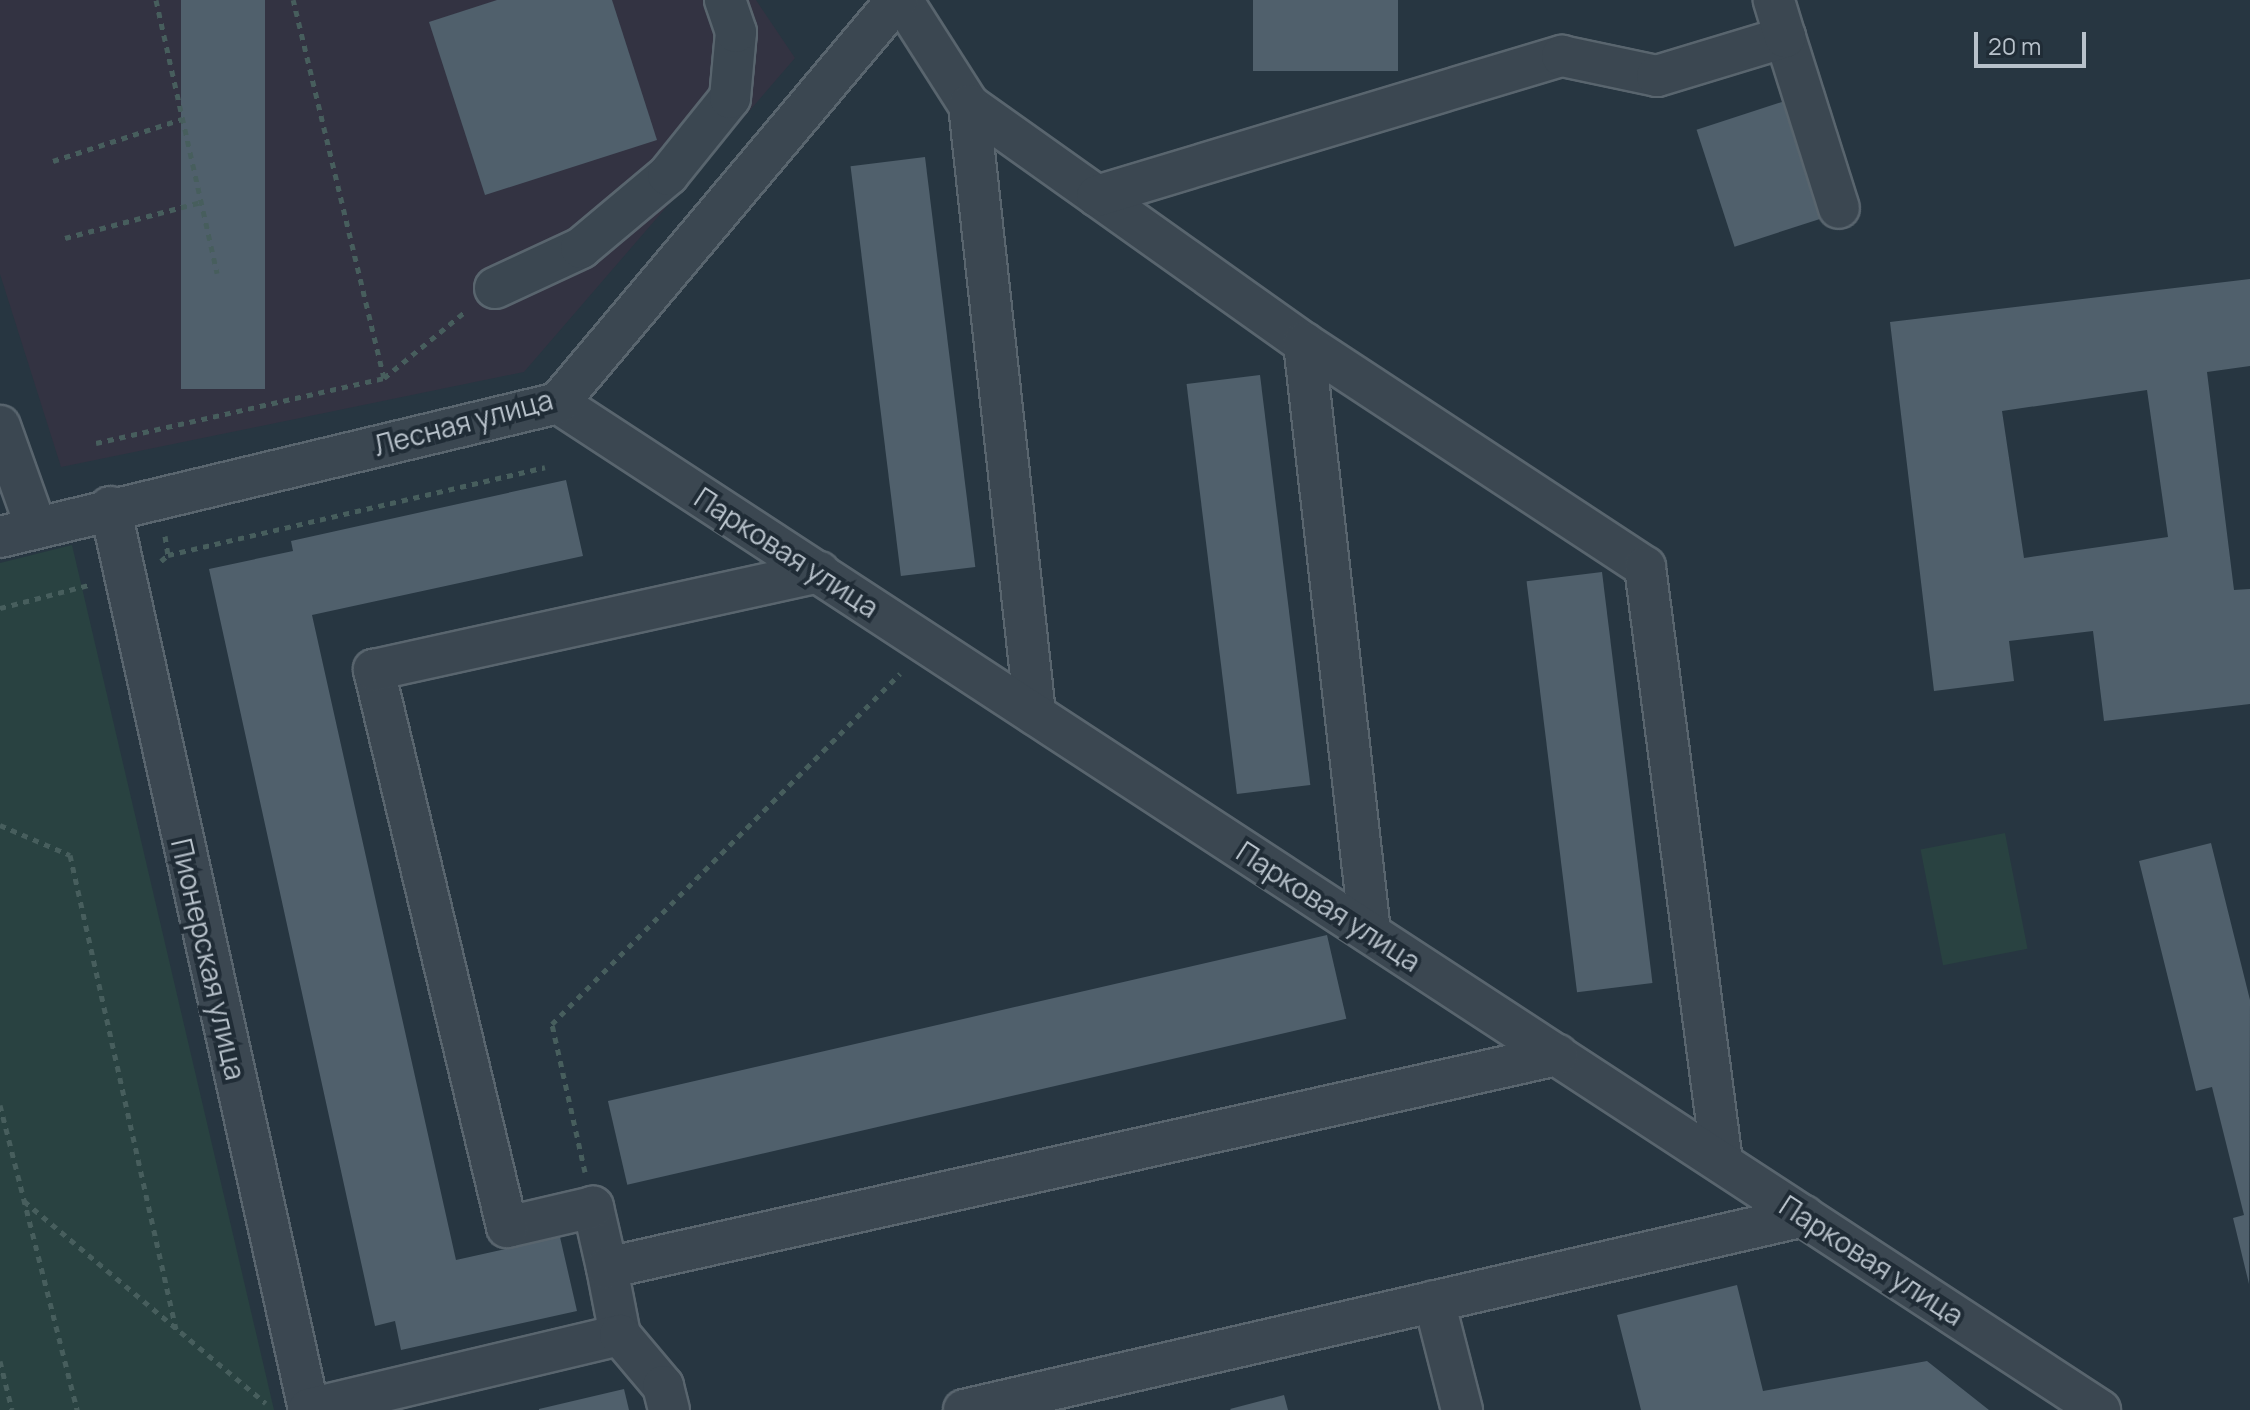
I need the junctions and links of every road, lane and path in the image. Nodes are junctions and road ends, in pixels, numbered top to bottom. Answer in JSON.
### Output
{"nodes":[{"id":1,"x":156,"y":0,"type":"edge"},
{"id":2,"x":293,"y":0,"type":"edge"},
{"id":3,"x":725,"y":0,"type":"edge"},
{"id":4,"x":900,"y":0,"type":"edge"},
{"id":5,"x":1780,"y":18,"type":"edge"},
{"id":6,"x":969,"y":105,"type":"junction"},
{"id":7,"x":182,"y":119,"type":"junction"},
{"id":8,"x":53,"y":161,"type":"dead end"},
{"id":9,"x":1097,"y":196,"type":"junction"},
{"id":10,"x":201,"y":202,"type":"junction"},
{"id":11,"x":1839,"y":208,"type":"dead end"},
{"id":12,"x":65,"y":238,"type":"dead end"},
{"id":13,"x":217,"y":273,"type":"dead end"},
{"id":14,"x":495,"y":288,"type":"joint"},
{"id":15,"x":1304,"y":343,"type":"junction"},
{"id":16,"x":384,"y":378,"type":"junction"},
{"id":17,"x":558,"y":403,"type":"junction"},
{"id":18,"x":0,"y":426,"type":"edge"},
{"id":19,"x":96,"y":443,"type":"dead end"},
{"id":20,"x":545,"y":467,"type":"dead end"},
{"id":21,"x":110,"y":507,"type":"junction"},
{"id":22,"x":18,"y":532,"type":"edge"},
{"id":23,"x":819,"y":572,"type":"junction"},
{"id":24,"x":124,"y":576,"type":"junction"},
{"id":25,"x":0,"y":608,"type":"edge"},
{"id":26,"x":929,"y":644,"type":"junction"},
{"id":27,"x":1035,"y":714,"type":"junction"},
{"id":28,"x":0,"y":825,"type":"edge"},
{"id":29,"x":1370,"y":932,"type":"junction"},
{"id":30,"x":1557,"y":1055,"type":"junction"},
{"id":31,"x":0,"y":1106,"type":"edge"},
{"id":32,"x":1722,"y":1162,"type":"junction"},
{"id":33,"x":24,"y":1201,"type":"junction"},
{"id":34,"x":593,"y":1207,"type":"junction"},
{"id":35,"x":1804,"y":1216,"type":"junction"},
{"id":36,"x":607,"y":1268,"type":"junction"},
{"id":37,"x":1434,"y":1301,"type":"junction"},
{"id":38,"x":176,"y":1331,"type":"junction"},
{"id":39,"x":620,"y":1335,"type":"junction"},
{"id":40,"x":0,"y":1361,"type":"edge"},
{"id":41,"x":2086,"y":1400,"type":"edge"},
{"id":42,"x":1040,"y":1401,"type":"edge"},
{"id":43,"x":12,"y":1410,"type":"edge"},
{"id":44,"x":77,"y":1410,"type":"edge"},
{"id":45,"x":275,"y":1410,"type":"edge"},
{"id":46,"x":309,"y":1410,"type":"edge"},
{"id":47,"x":669,"y":1410,"type":"edge"},
{"id":48,"x":964,"y":1410,"type":"edge"},
{"id":49,"x":1462,"y":1410,"type":"edge"}],
"edges":[{"from":1,"to":7,"type":"path"},
{"from":2,"to":16,"type":"path"},
{"from":3,"to":14,"type":"street"},
{"from":4,"to":6,"type":"street"},
{"from":4,"to":17,"type":"street","name":"Лесная улица"},
{"from":5,"to":9,"type":"street"},
{"from":5,"to":11,"type":"street"},
{"from":6,"to":9,"type":"street"},
{"from":6,"to":27,"type":"street"},
{"from":7,"to":8,"type":"path"},
{"from":7,"to":10,"type":"path"},
{"from":9,"to":15,"type":"street"},
{"from":10,"to":12,"type":"path"},
{"from":10,"to":13,"type":"path"},
{"from":14,"to":16,"type":"path"},
{"from":15,"to":29,"type":"street"},
{"from":15,"to":32,"type":"street"},
{"from":16,"to":19,"type":"path"},
{"from":17,"to":21,"type":"street","name":"Лесная улица"},
{"from":17,"to":23,"type":"street","name":"Парковая улица"},
{"from":18,"to":22,"type":"street"},
{"from":20,"to":24,"type":"path"},
{"from":21,"to":22,"type":"street","name":"Лесная улица"},
{"from":21,"to":24,"type":"street","name":"Пионерская улица"},
{"from":23,"to":26,"type":"street","name":"Парковая улица"},
{"from":23,"to":34,"type":"street"},
{"from":24,"to":25,"type":"path"},
{"from":24,"to":46,"type":"street","name":"Пионерская улица"},
{"from":26,"to":27,"type":"street","name":"Парковая улица"},
{"from":26,"to":34,"type":"path"},
{"from":27,"to":29,"type":"street","name":"Парковая улица"},
{"from":28,"to":38,"type":"path"},
{"from":29,"to":30,"type":"street","name":"Парковая улица"},
{"from":30,"to":32,"type":"street","name":"Парковая улица"},
{"from":30,"to":36,"type":"street"},
{"from":31,"to":33,"type":"path"},
{"from":32,"to":35,"type":"street","name":"Парковая улица"},
{"from":33,"to":38,"type":"path"},
{"from":33,"to":44,"type":"path"},
{"from":34,"to":36,"type":"street"},
{"from":35,"to":37,"type":"street"},
{"from":35,"to":41,"type":"street","name":"Парковая улица"},
{"from":36,"to":39,"type":"street"},
{"from":37,"to":42,"type":"street"},
{"from":37,"to":49,"type":"street"},
{"from":38,"to":45,"type":"path"},
{"from":39,"to":46,"type":"street"},
{"from":39,"to":47,"type":"street"},
{"from":40,"to":43,"type":"path"},
{"from":42,"to":48,"type":"street"}]}
